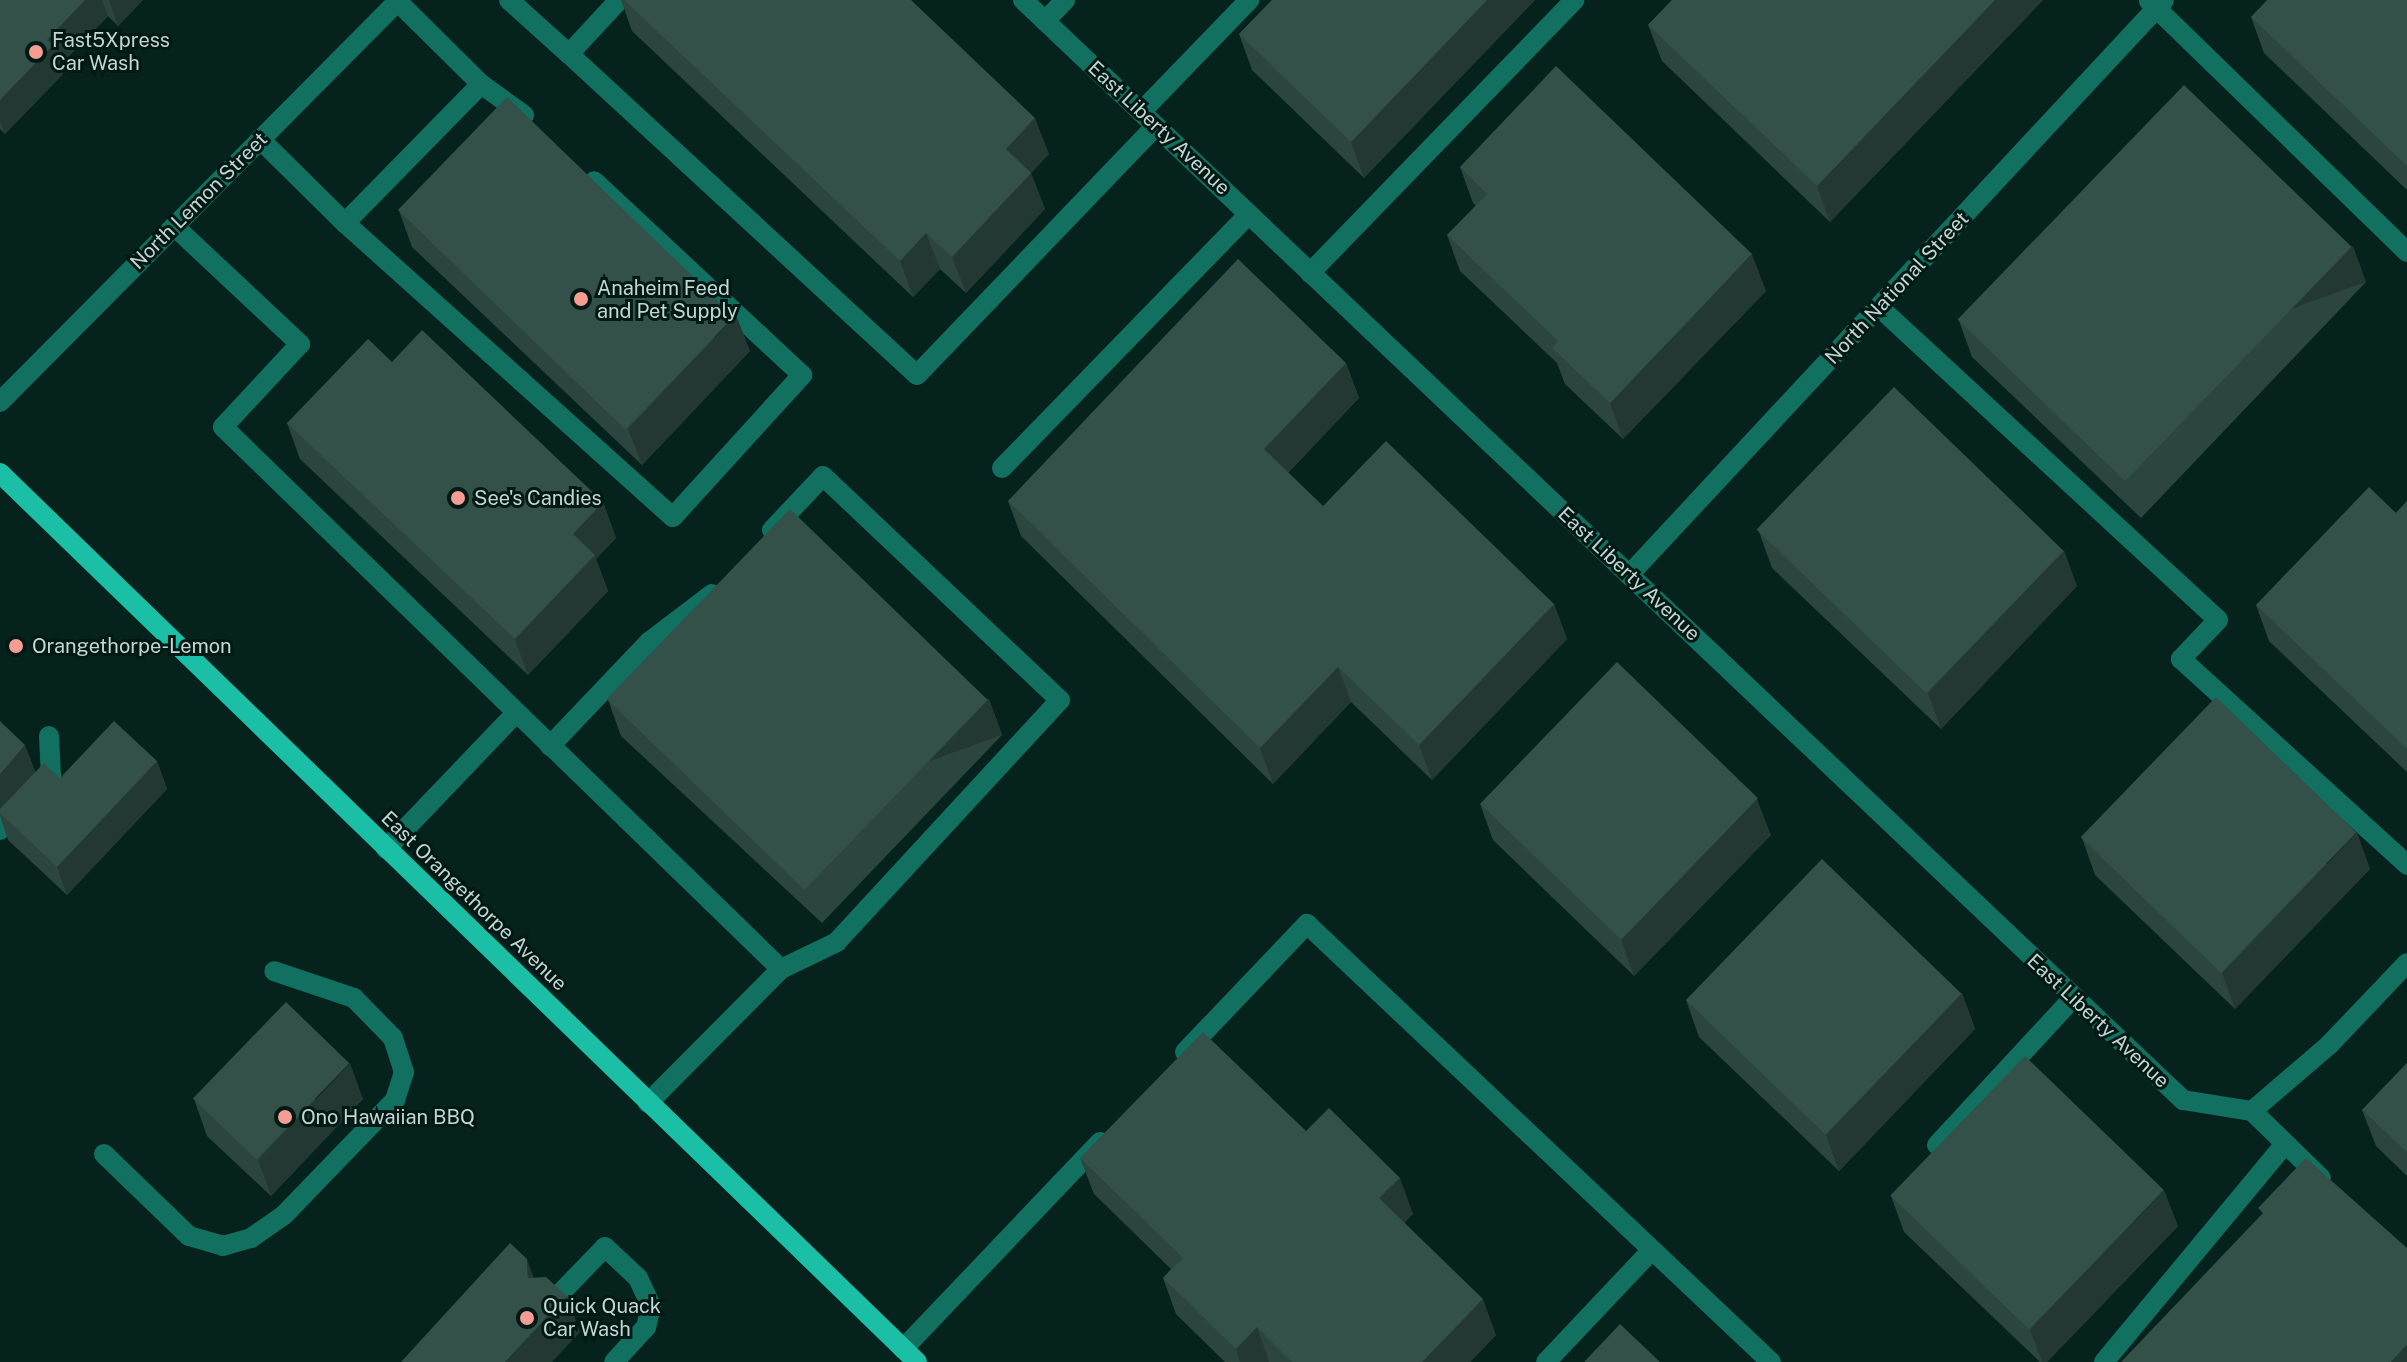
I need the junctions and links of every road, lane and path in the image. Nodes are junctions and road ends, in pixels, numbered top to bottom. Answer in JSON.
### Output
{"nodes":[{"id":1,"x":509,"y":0,"type":"edge"},
{"id":2,"x":619,"y":0,"type":"edge"},
{"id":3,"x":1023,"y":0,"type":"edge"},
{"id":4,"x":1065,"y":0,"type":"edge"},
{"id":5,"x":1249,"y":0,"type":"edge"},
{"id":6,"x":1575,"y":0,"type":"edge"},
{"id":7,"x":398,"y":1,"type":"edge"},
{"id":8,"x":2156,"y":3,"type":"edge"},
{"id":9,"x":1045,"y":21,"type":"junction"},
{"id":10,"x":569,"y":54,"type":"junction"},
{"id":11,"x":481,"y":84,"type":"junction"},
{"id":12,"x":1149,"y":119,"type":"junction"},
{"id":13,"x":542,"y":132,"type":"edge"},
{"id":14,"x":260,"y":139,"type":"junction"},
{"id":15,"x":576,"y":163,"type":"edge"},
{"id":16,"x":1249,"y":214,"type":"junction"},
{"id":17,"x":345,"y":223,"type":"junction"},
{"id":18,"x":174,"y":226,"type":"junction"},
{"id":19,"x":2407,"y":252,"type":"edge"},
{"id":20,"x":1310,"y":273,"type":"junction"},
{"id":21,"x":1879,"y":307,"type":"junction"},
{"id":22,"x":0,"y":402,"type":"edge"},
{"id":23,"x":1002,"y":468,"type":"dead end"},
{"id":24,"x":0,"y":473,"type":"edge"},
{"id":25,"x":762,"y":541,"type":"edge"},
{"id":26,"x":731,"y":574,"type":"edge"},
{"id":27,"x":1629,"y":575,"type":"junction"},
{"id":28,"x":516,"y":713,"type":"junction"},
{"id":29,"x":49,"y":736,"type":"dead end"},
{"id":30,"x":550,"y":746,"type":"junction"},
{"id":31,"x":0,"y":830,"type":"edge"},
{"id":32,"x":386,"y":849,"type":"junction"},
{"id":33,"x":2407,"y":865,"type":"edge"},
{"id":34,"x":2407,"y":963,"type":"edge"},
{"id":35,"x":781,"y":969,"type":"junction"},
{"id":36,"x":274,"y":971,"type":"dead end"},
{"id":37,"x":2074,"y":997,"type":"junction"},
{"id":38,"x":1172,"y":1066,"type":"edge"},
{"id":39,"x":648,"y":1103,"type":"junction"},
{"id":40,"x":2252,"y":1111,"type":"junction"},
{"id":41,"x":1118,"y":1123,"type":"edge"},
{"id":42,"x":2285,"y":1144,"type":"junction"},
{"id":43,"x":1937,"y":1145,"type":"edge"},
{"id":44,"x":104,"y":1154,"type":"dead end"},
{"id":45,"x":2340,"y":1197,"type":"edge"},
{"id":46,"x":1652,"y":1250,"type":"junction"},
{"id":47,"x":550,"y":1304,"type":"edge"},
{"id":48,"x":910,"y":1355,"type":"edge"},
{"id":49,"x":614,"y":1362,"type":"edge"},
{"id":50,"x":1546,"y":1362,"type":"edge"},
{"id":51,"x":1771,"y":1362,"type":"edge"},
{"id":52,"x":2104,"y":1362,"type":"edge"}],
"edges":[{"from":1,"to":10,"type":"street"},
{"from":2,"to":10,"type":"street"},
{"from":3,"to":9,"type":"street","name":"East Liberty Avenue"},
{"from":4,"to":9,"type":"street"},
{"from":5,"to":12,"type":"street"},
{"from":6,"to":20,"type":"street"},
{"from":7,"to":11,"type":"street"},
{"from":7,"to":14,"type":"street","name":"North Lemon Street"},
{"from":8,"to":19,"type":"street"},
{"from":8,"to":21,"type":"street","name":"North National Street"},
{"from":9,"to":12,"type":"street","name":"East Liberty Avenue"},
{"from":10,"to":12,"type":"street"},
{"from":11,"to":13,"type":"street"},
{"from":11,"to":17,"type":"street"},
{"from":12,"to":16,"type":"street","name":"East Liberty Avenue"},
{"from":14,"to":17,"type":"street"},
{"from":14,"to":18,"type":"street","name":"North Lemon Street"},
{"from":15,"to":17,"type":"street"},
{"from":16,"to":20,"type":"street","name":"East Liberty Avenue"},
{"from":16,"to":23,"type":"street"},
{"from":18,"to":22,"type":"street","name":"North Lemon Street"},
{"from":18,"to":28,"type":"street"},
{"from":20,"to":27,"type":"street","name":"East Liberty Avenue"},
{"from":21,"to":27,"type":"street","name":"North National Street"},
{"from":21,"to":33,"type":"street"},
{"from":24,"to":32,"type":"main road","name":"East Orangethorpe Avenue"},
{"from":25,"to":35,"type":"street"},
{"from":26,"to":30,"type":"street"},
{"from":27,"to":37,"type":"street","name":"East Liberty Avenue"},
{"from":28,"to":30,"type":"street"},
{"from":28,"to":32,"type":"street"},
{"from":29,"to":31,"type":"street"},
{"from":30,"to":35,"type":"street"},
{"from":32,"to":39,"type":"main road","name":"East Orangethorpe Avenue"},
{"from":34,"to":40,"type":"street"},
{"from":35,"to":39,"type":"street"},
{"from":36,"to":44,"type":"street"},
{"from":37,"to":40,"type":"street","name":"East Liberty Avenue"},
{"from":37,"to":43,"type":"street"},
{"from":38,"to":46,"type":"street"},
{"from":39,"to":48,"type":"main road","name":"East Orangethorpe Avenue"},
{"from":40,"to":42,"type":"street"},
{"from":41,"to":48,"type":"street"},
{"from":42,"to":45,"type":"street"},
{"from":42,"to":52,"type":"street"},
{"from":46,"to":50,"type":"street"},
{"from":46,"to":51,"type":"street"},
{"from":47,"to":49,"type":"street"}]}
